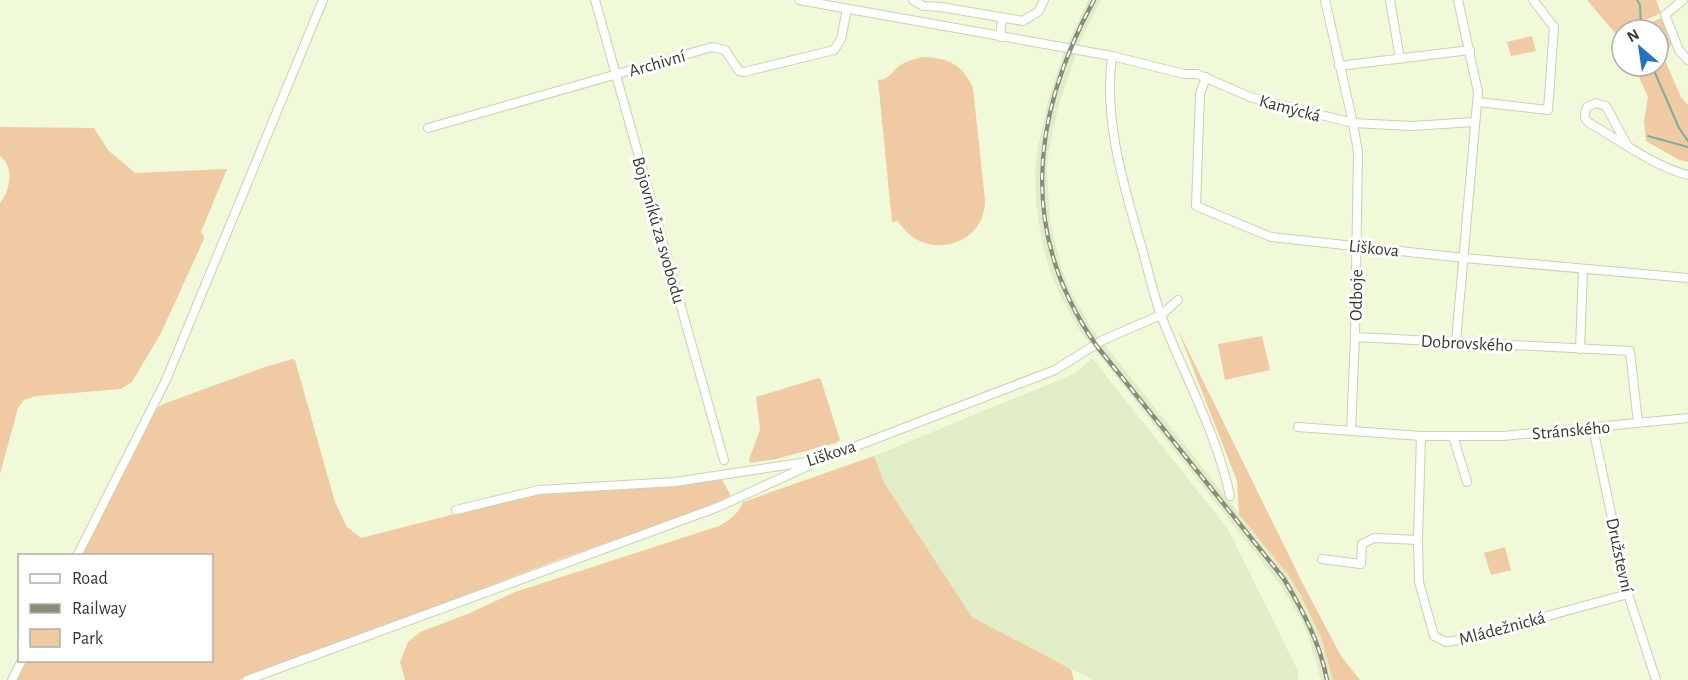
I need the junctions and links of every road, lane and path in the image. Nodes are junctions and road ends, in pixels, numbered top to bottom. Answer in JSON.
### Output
{"nodes":[{"id":1,"x":322,"y":0,"type":"edge"},
{"id":2,"x":595,"y":0,"type":"edge"},
{"id":3,"x":800,"y":0,"type":"edge"},
{"id":4,"x":913,"y":0,"type":"edge"},
{"id":5,"x":1044,"y":0,"type":"edge"},
{"id":6,"x":1325,"y":0,"type":"edge"},
{"id":7,"x":1390,"y":0,"type":"edge"},
{"id":8,"x":1458,"y":0,"type":"edge"},
{"id":9,"x":1533,"y":0,"type":"edge"},
{"id":10,"x":1683,"y":0,"type":"edge"},
{"id":11,"x":847,"y":9,"type":"junction"},
{"id":12,"x":1002,"y":17,"type":"junction"},
{"id":13,"x":1000,"y":37,"type":"junction"},
{"id":14,"x":1470,"y":50,"type":"junction"},
{"id":15,"x":1112,"y":56,"type":"junction"},
{"id":16,"x":1400,"y":59,"type":"junction"},
{"id":17,"x":1688,"y":60,"type":"edge"},
{"id":18,"x":1340,"y":66,"type":"junction"},
{"id":19,"x":616,"y":75,"type":"junction"},
{"id":20,"x":1206,"y":76,"type":"junction"},
{"id":21,"x":1478,"y":102,"type":"junction"},
{"id":22,"x":1474,"y":122,"type":"junction"},
{"id":23,"x":1353,"y":123,"type":"junction"},
{"id":24,"x":428,"y":129,"type":"dead end"},
{"id":25,"x":1627,"y":145,"type":"junction"},
{"id":26,"x":1688,"y":175,"type":"edge"},
{"id":27,"x":1357,"y":246,"type":"junction"},
{"id":28,"x":1464,"y":258,"type":"junction"},
{"id":29,"x":1583,"y":268,"type":"junction"},
{"id":30,"x":1688,"y":278,"type":"edge"},
{"id":31,"x":1178,"y":300,"type":"dead end"},
{"id":32,"x":1161,"y":315,"type":"junction"},
{"id":33,"x":1355,"y":337,"type":"junction"},
{"id":34,"x":1456,"y":342,"type":"junction"},
{"id":35,"x":1580,"y":349,"type":"junction"},
{"id":36,"x":1688,"y":418,"type":"edge"},
{"id":37,"x":1638,"y":423,"type":"junction"},
{"id":38,"x":1298,"y":427,"type":"dead end"},
{"id":39,"x":1593,"y":428,"type":"junction"},
{"id":40,"x":1351,"y":431,"type":"junction"},
{"id":41,"x":1421,"y":436,"type":"junction"},
{"id":42,"x":1453,"y":436,"type":"junction"},
{"id":43,"x":724,"y":460,"type":"dead end"},
{"id":44,"x":819,"y":460,"type":"junction"},
{"id":45,"x":1467,"y":482,"type":"dead end"},
{"id":46,"x":1230,"y":496,"type":"dead end"},
{"id":47,"x":456,"y":510,"type":"dead end"},
{"id":48,"x":1418,"y":540,"type":"junction"},
{"id":49,"x":78,"y":554,"type":"edge"},
{"id":50,"x":1322,"y":559,"type":"dead end"},
{"id":51,"x":1628,"y":594,"type":"junction"},
{"id":52,"x":21,"y":662,"type":"edge"},
{"id":53,"x":12,"y":680,"type":"edge"},
{"id":54,"x":247,"y":680,"type":"edge"},
{"id":55,"x":1656,"y":680,"type":"edge"}],
"edges":[{"from":1,"to":49,"type":"street"},
{"from":2,"to":19,"type":"street","name":"Bojovníků za svobodu"},
{"from":3,"to":11,"type":"street","name":"Kamýcká"},
{"from":4,"to":12,"type":"street"},
{"from":5,"to":12,"type":"street"},
{"from":6,"to":18,"type":"street","name":"Odboje"},
{"from":7,"to":16,"type":"street"},
{"from":8,"to":14,"type":"street"},
{"from":9,"to":21,"type":"street"},
{"from":10,"to":17,"type":"street"},
{"from":11,"to":13,"type":"street","name":"Kamýcká"},
{"from":11,"to":19,"type":"street","name":"Archivní"},
{"from":12,"to":13,"type":"street"},
{"from":13,"to":15,"type":"street","name":"Kamýcká"},
{"from":14,"to":16,"type":"street"},
{"from":14,"to":21,"type":"street"},
{"from":15,"to":20,"type":"street","name":"Kamýcká"},
{"from":15,"to":32,"type":"street"},
{"from":16,"to":18,"type":"street"},
{"from":18,"to":23,"type":"street","name":"Odboje"},
{"from":19,"to":24,"type":"street","name":"Archivní"},
{"from":19,"to":43,"type":"street","name":"Bojovníků za svobodu"},
{"from":20,"to":23,"type":"street","name":"Kamýcká"},
{"from":20,"to":27,"type":"street","name":"Liškova"},
{"from":21,"to":22,"type":"street"},
{"from":22,"to":23,"type":"street","name":"Kamýcká"},
{"from":22,"to":28,"type":"street"},
{"from":23,"to":27,"type":"street","name":"Odboje"},
{"from":25,"to":25,"type":"street"},
{"from":25,"to":26,"type":"street"},
{"from":27,"to":28,"type":"street","name":"Liškova"},
{"from":27,"to":33,"type":"street","name":"Odboje"},
{"from":28,"to":29,"type":"street","name":"Liškova"},
{"from":28,"to":34,"type":"street"},
{"from":29,"to":30,"type":"street","name":"Liškova"},
{"from":29,"to":35,"type":"street"},
{"from":31,"to":32,"type":"street","name":"Liškova"},
{"from":32,"to":44,"type":"street","name":"Liškova"},
{"from":32,"to":46,"type":"street"},
{"from":33,"to":34,"type":"street","name":"Dobrovského"},
{"from":33,"to":40,"type":"street","name":"Odboje"},
{"from":34,"to":35,"type":"street","name":"Dobrovského"},
{"from":35,"to":37,"type":"street","name":"Dobrovského"},
{"from":36,"to":37,"type":"street","name":"Stránského"},
{"from":37,"to":39,"type":"street","name":"Stránského"},
{"from":38,"to":40,"type":"street","name":"Stránského"},
{"from":39,"to":42,"type":"street","name":"Stránského"},
{"from":39,"to":51,"type":"street","name":"Družstevní"},
{"from":40,"to":41,"type":"street","name":"Stránského"},
{"from":41,"to":42,"type":"street","name":"Stránského"},
{"from":41,"to":48,"type":"street","name":"Mládežnická"},
{"from":42,"to":45,"type":"street"},
{"from":44,"to":47,"type":"street","name":"Liškova"},
{"from":44,"to":54,"type":"street"},
{"from":48,"to":50,"type":"street"},
{"from":48,"to":51,"type":"street","name":"Mládežnická"},
{"from":51,"to":55,"type":"street","name":"Družstevní"},
{"from":52,"to":53,"type":"street"}]}
